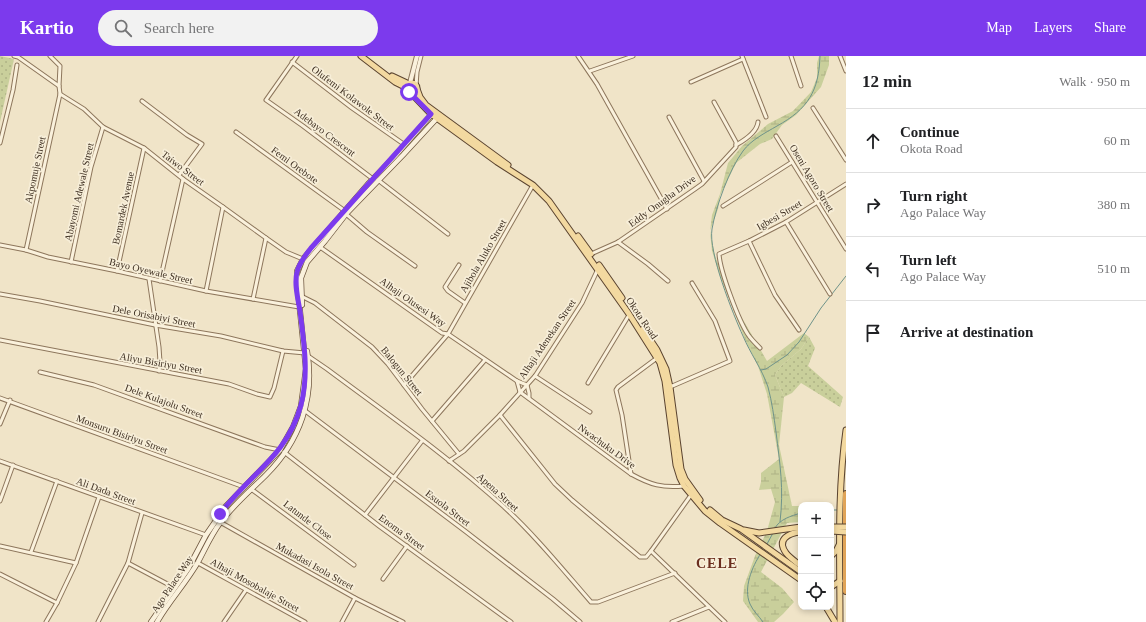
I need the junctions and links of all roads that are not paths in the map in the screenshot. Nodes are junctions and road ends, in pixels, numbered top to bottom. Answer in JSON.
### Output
{"nodes":[{"id":1,"x":14,"y":56,"type":"edge"},
{"id":2,"x":50,"y":56,"type":"edge"},
{"id":3,"x":297,"y":56,"type":"edge"},
{"id":4,"x":361,"y":56,"type":"edge"},
{"id":5,"x":365,"y":56,"type":"edge"},
{"id":6,"x":417,"y":56,"type":"edge"},
{"id":7,"x":421,"y":56,"type":"edge"},
{"id":8,"x":578,"y":56,"type":"edge"},
{"id":9,"x":632,"y":56,"type":"edge"},
{"id":10,"x":791,"y":56,"type":"edge"},
{"id":11,"x":840,"y":56,"type":"edge"},
{"id":12,"x":743,"y":58,"type":"edge"},
{"id":13,"x":292,"y":62,"type":"junction"},
{"id":14,"x":17,"y":65,"type":"dead end"},
{"id":15,"x":846,"y":71,"type":"edge"},
{"id":16,"x":590,"y":72,"type":"junction"},
{"id":17,"x":691,"y":82,"type":"dead end"},
{"id":18,"x":59,"y":86,"type":"junction"},
{"id":19,"x":801,"y":86,"type":"dead end"},
{"id":20,"x":409,"y":87,"type":"junction"},
{"id":21,"x":417,"y":88,"type":"junction"},
{"id":22,"x":60,"y":94,"type":"junction"},
{"id":23,"x":142,"y":101,"type":"dead end"},
{"id":24,"x":714,"y":102,"type":"dead end"},
{"id":25,"x":813,"y":108,"type":"dead end"},
{"id":26,"x":435,"y":115,"type":"junction"},
{"id":27,"x":669,"y":117,"type":"dead end"},
{"id":28,"x":766,"y":117,"type":"dead end"},
{"id":29,"x":758,"y":122,"type":"dead end"},
{"id":30,"x":103,"y":127,"type":"junction"},
{"id":31,"x":236,"y":132,"type":"dead end"},
{"id":32,"x":776,"y":136,"type":"dead end"},
{"id":33,"x":0,"y":144,"type":"edge"},
{"id":34,"x":405,"y":145,"type":"junction"},
{"id":35,"x":736,"y":145,"type":"junction"},
{"id":36,"x":144,"y":148,"type":"junction"},
{"id":37,"x":846,"y":160,"type":"edge"},
{"id":38,"x":792,"y":162,"type":"junction"},
{"id":39,"x":179,"y":175,"type":"junction"},
{"id":40,"x":375,"y":178,"type":"junction"},
{"id":41,"x":183,"y":179,"type":"junction"},
{"id":42,"x":704,"y":181,"type":"junction"},
{"id":43,"x":846,"y":184,"type":"edge"},
{"id":44,"x":533,"y":185,"type":"junction"},
{"id":45,"x":816,"y":202,"type":"junction"},
{"id":46,"x":723,"y":206,"type":"dead end"},
{"id":47,"x":223,"y":207,"type":"junction"},
{"id":48,"x":667,"y":209,"type":"junction"},
{"id":49,"x":346,"y":213,"type":"junction"},
{"id":50,"x":786,"y":222,"type":"junction"},
{"id":51,"x":448,"y":234,"type":"dead end"},
{"id":52,"x":266,"y":238,"type":"junction"},
{"id":53,"x":749,"y":241,"type":"junction"},
{"id":54,"x":618,"y":242,"type":"junction"},
{"id":55,"x":0,"y":245,"type":"edge"},
{"id":56,"x":320,"y":246,"type":"junction"},
{"id":57,"x":846,"y":249,"type":"edge"},
{"id":58,"x":26,"y":250,"type":"junction"},
{"id":59,"x":591,"y":254,"type":"junction"},
{"id":60,"x":302,"y":259,"type":"junction"},
{"id":61,"x":71,"y":262,"type":"junction"},
{"id":62,"x":459,"y":265,"type":"dead end"},
{"id":63,"x":414,"y":266,"type":"dead end"},
{"id":64,"x":598,"y":269,"type":"junction"},
{"id":65,"x":117,"y":271,"type":"junction"},
{"id":66,"x":149,"y":279,"type":"junction"},
{"id":67,"x":160,"y":281,"type":"junction"},
{"id":68,"x":668,"y":281,"type":"dead end"},
{"id":69,"x":692,"y":282,"type":"dead end"},
{"id":70,"x":206,"y":291,"type":"junction"},
{"id":71,"x":0,"y":294,"type":"edge"},
{"id":72,"x":830,"y":294,"type":"dead end"},
{"id":73,"x":301,"y":296,"type":"junction"},
{"id":74,"x":253,"y":299,"type":"junction"},
{"id":75,"x":465,"y":303,"type":"junction"},
{"id":76,"x":299,"y":307,"type":"junction"},
{"id":77,"x":630,"y":313,"type":"junction"},
{"id":78,"x":155,"y":325,"type":"junction"},
{"id":79,"x":799,"y":330,"type":"dead end"},
{"id":80,"x":448,"y":334,"type":"junction"},
{"id":81,"x":0,"y":340,"type":"edge"},
{"id":82,"x":760,"y":348,"type":"dead end"},
{"id":83,"x":283,"y":351,"type":"junction"},
{"id":84,"x":307,"y":355,"type":"junction"},
{"id":85,"x":657,"y":358,"type":"junction"},
{"id":86,"x":485,"y":360,"type":"junction"},
{"id":87,"x":159,"y":371,"type":"junction"},
{"id":88,"x":40,"y":372,"type":"dead end"},
{"id":89,"x":535,"y":376,"type":"junction"},
{"id":90,"x":517,"y":381,"type":"junction"},
{"id":91,"x":588,"y":383,"type":"dead end"},
{"id":92,"x":404,"y":385,"type":"junction"},
{"id":93,"x":527,"y":385,"type":"junction"},
{"id":94,"x":670,"y":387,"type":"junction"},
{"id":95,"x":520,"y":392,"type":"junction"},
{"id":96,"x":0,"y":398,"type":"edge"},
{"id":97,"x":529,"y":398,"type":"junction"},
{"id":98,"x":10,"y":400,"type":"junction"},
{"id":99,"x":304,"y":410,"type":"junction"},
{"id":100,"x":590,"y":412,"type":"dead end"},
{"id":101,"x":671,"y":412,"type":"junction"},
{"id":102,"x":500,"y":415,"type":"junction"},
{"id":103,"x":432,"y":421,"type":"junction"},
{"id":104,"x":0,"y":424,"type":"edge"},
{"id":105,"x":846,"y":430,"type":"edge"},
{"id":106,"x":422,"y":441,"type":"junction"},
{"id":107,"x":282,"y":451,"type":"junction"},
{"id":108,"x":460,"y":454,"type":"junction"},
{"id":109,"x":0,"y":460,"type":"edge"},
{"id":110,"x":449,"y":461,"type":"junction"},
{"id":111,"x":13,"y":465,"type":"junction"},
{"id":112,"x":631,"y":474,"type":"junction"},
{"id":113,"x":393,"y":478,"type":"junction"},
{"id":114,"x":57,"y":481,"type":"junction"},
{"id":115,"x":684,"y":486,"type":"junction"},
{"id":116,"x":244,"y":487,"type":"junction"},
{"id":117,"x":251,"y":489,"type":"junction"},
{"id":118,"x":846,"y":494,"type":"edge"},
{"id":119,"x":691,"y":495,"type":"junction"},
{"id":120,"x":99,"y":497,"type":"junction"},
{"id":121,"x":843,"y":500,"type":"edge"},
{"id":122,"x":0,"y":501,"type":"edge"},
{"id":123,"x":230,"y":501,"type":"junction"},
{"id":124,"x":226,"y":506,"type":"junction"},
{"id":125,"x":234,"y":507,"type":"junction"},
{"id":126,"x":230,"y":512,"type":"junction"},
{"id":127,"x":142,"y":513,"type":"junction"},
{"id":128,"x":365,"y":515,"type":"junction"},
{"id":129,"x":721,"y":521,"type":"junction"},
{"id":130,"x":220,"y":522,"type":"junction"},
{"id":131,"x":844,"y":523,"type":"edge"},
{"id":132,"x":834,"y":525,"type":"edge"},
{"id":133,"x":798,"y":527,"type":"edge"},
{"id":134,"x":741,"y":529,"type":"junction"},
{"id":135,"x":834,"y":531,"type":"edge"},
{"id":136,"x":798,"y":532,"type":"edge"},
{"id":137,"x":846,"y":532,"type":"edge"},
{"id":138,"x":840,"y":534,"type":"junction"},
{"id":139,"x":206,"y":535,"type":"junction"},
{"id":140,"x":0,"y":546,"type":"edge"},
{"id":141,"x":407,"y":546,"type":"junction"},
{"id":142,"x":653,"y":550,"type":"junction"},
{"id":143,"x":31,"y":552,"type":"junction"},
{"id":144,"x":834,"y":552,"type":"edge"},
{"id":145,"x":76,"y":563,"type":"junction"},
{"id":146,"x":128,"y":563,"type":"junction"},
{"id":147,"x":198,"y":563,"type":"junction"},
{"id":148,"x":798,"y":563,"type":"edge"},
{"id":149,"x":354,"y":565,"type":"dead end"},
{"id":150,"x":798,"y":570,"type":"edge"},
{"id":151,"x":675,"y":573,"type":"junction"},
{"id":152,"x":0,"y":574,"type":"edge"},
{"id":153,"x":798,"y":578,"type":"edge"},
{"id":154,"x":383,"y":579,"type":"dead end"},
{"id":155,"x":840,"y":581,"type":"junction"},
{"id":156,"x":834,"y":585,"type":"edge"},
{"id":157,"x":175,"y":588,"type":"junction"},
{"id":158,"x":246,"y":590,"type":"junction"},
{"id":159,"x":846,"y":591,"type":"edge"},
{"id":160,"x":355,"y":598,"type":"junction"},
{"id":161,"x":57,"y":603,"type":"junction"},
{"id":162,"x":709,"y":607,"type":"junction"},
{"id":163,"x":828,"y":610,"type":"edge"},
{"id":164,"x":46,"y":622,"type":"edge"},
{"id":165,"x":98,"y":622,"type":"edge"},
{"id":166,"x":150,"y":622,"type":"edge"},
{"id":167,"x":156,"y":622,"type":"edge"},
{"id":168,"x":224,"y":622,"type":"edge"},
{"id":169,"x":304,"y":622,"type":"edge"},
{"id":170,"x":342,"y":622,"type":"edge"},
{"id":171,"x":403,"y":622,"type":"edge"},
{"id":172,"x":511,"y":622,"type":"edge"},
{"id":173,"x":580,"y":622,"type":"edge"},
{"id":174,"x":672,"y":622,"type":"edge"},
{"id":175,"x":725,"y":622,"type":"edge"},
{"id":176,"x":836,"y":622,"type":"edge"},
{"id":177,"x":840,"y":622,"type":"edge"}],
"edges":[{"from":1,"to":18,"type":"street"},
{"from":2,"to":18,"type":"street"},
{"from":3,"to":13,"type":"street"},
{"from":4,"to":20,"type":"main road"},
{"from":5,"to":20,"type":"main road","name":"Okota Road"},
{"from":6,"to":20,"type":"street"},
{"from":7,"to":21,"type":"street"},
{"from":8,"to":16,"type":"street"},
{"from":9,"to":16,"type":"street"},
{"from":10,"to":19,"type":"street"},
{"from":11,"to":15,"type":"street"},
{"from":12,"to":17,"type":"street"},
{"from":12,"to":28,"type":"street"},
{"from":13,"to":34,"type":"street","name":"Olufemi Kolawole Street"},
{"from":13,"to":40,"type":"street","name":"Adebayo Crescent"},
{"from":14,"to":33,"type":"street"},
{"from":16,"to":48,"type":"street"},
{"from":18,"to":22,"type":"street"},
{"from":20,"to":21,"type":"main road"},
{"from":20,"to":21,"type":"main road"},
{"from":20,"to":26,"type":"main road","name":"Okota Road"},
{"from":21,"to":26,"type":"main road","name":"Okota Road"},
{"from":22,"to":30,"type":"street","name":"Taiwo Street"},
{"from":22,"to":58,"type":"street","name":"Akpomuje Street"},
{"from":23,"to":39,"type":"street"},
{"from":24,"to":35,"type":"street"},
{"from":25,"to":37,"type":"street"},
{"from":26,"to":34,"type":"main road","name":"Ago Palace Way"},
{"from":26,"to":40,"type":"main road","name":"Ago Palace Way"},
{"from":26,"to":44,"type":"main road","name":"Okota Road"},
{"from":26,"to":59,"type":"main road","name":"Okota Road"},
{"from":27,"to":42,"type":"street"},
{"from":29,"to":35,"type":"street"},
{"from":30,"to":36,"type":"street","name":"Taiwo Street"},
{"from":30,"to":61,"type":"street","name":"Abayomi Adewale Street"},
{"from":31,"to":49,"type":"street","name":"Femi Orebote"},
{"from":32,"to":38,"type":"street","name":"Oseni Agoro Street"},
{"from":34,"to":40,"type":"main road","name":"Ago Palace Way"},
{"from":35,"to":42,"type":"street","name":"Eddy Onugha Drive"},
{"from":36,"to":39,"type":"street","name":"Taiwo Street"},
{"from":36,"to":65,"type":"street","name":"Bomardek Avenue"},
{"from":38,"to":45,"type":"street","name":"Oseni Agoro Street"},
{"from":38,"to":46,"type":"street"},
{"from":39,"to":41,"type":"street","name":"Taiwo Street"},
{"from":40,"to":49,"type":"main road","name":"Ago Palace Way"},
{"from":40,"to":51,"type":"street","name":"Adebayo Crescent"},
{"from":41,"to":47,"type":"street","name":"Taiwo Street"},
{"from":41,"to":67,"type":"street"},
{"from":42,"to":48,"type":"street","name":"Eddy Onugha Drive"},
{"from":43,"to":45,"type":"street","name":"Igbesi Street"},
{"from":44,"to":64,"type":"main road","name":"Okota Road"},
{"from":44,"to":75,"type":"street","name":"Ajibola Aluko Street"},
{"from":45,"to":50,"type":"street","name":"Igbesi Street"},
{"from":45,"to":57,"type":"street","name":"Oseni Agoro Street"},
{"from":47,"to":52,"type":"street","name":"Taiwo Street"},
{"from":47,"to":70,"type":"street"},
{"from":48,"to":54,"type":"street","name":"Eddy Onugha Drive"},
{"from":49,"to":56,"type":"main road","name":"Ago Palace Way"},
{"from":49,"to":60,"type":"main road","name":"Ago Palace Way"},
{"from":49,"to":63,"type":"street","name":"Femi Orebote"},
{"from":50,"to":53,"type":"street","name":"Igbesi Street"},
{"from":50,"to":72,"type":"street"},
{"from":52,"to":60,"type":"street","name":"Taiwo Street"},
{"from":52,"to":74,"type":"street"},
{"from":53,"to":79,"type":"street"},
{"from":53,"to":82,"type":"street","name":"Igbesi Street"},
{"from":54,"to":59,"type":"street","name":"Eddy Onugha Drive"},
{"from":54,"to":68,"type":"street"},
{"from":55,"to":58,"type":"street","name":"Bayo Oyewale Street"},
{"from":56,"to":73,"type":"main road","name":"Ago Palace Way"},
{"from":56,"to":80,"type":"street","name":"Alhaji Olusesi Way"},
{"from":58,"to":61,"type":"street","name":"Bayo Oyewale Street"},
{"from":59,"to":77,"type":"main road","name":"Okota Road"},
{"from":60,"to":76,"type":"main road","name":"Ago Palace Way"},
{"from":61,"to":65,"type":"street","name":"Bayo Oyewale Street"},
{"from":62,"to":75,"type":"street"},
{"from":64,"to":77,"type":"main road","name":"Okota Road"},
{"from":64,"to":89,"type":"street","name":"Alhaji Adenekan Street"},
{"from":65,"to":66,"type":"street","name":"Bayo Oyewale Street"},
{"from":66,"to":67,"type":"street","name":"Bayo Oyewale Street"},
{"from":66,"to":78,"type":"street"},
{"from":67,"to":70,"type":"street","name":"Bayo Oyewale Street"},
{"from":69,"to":94,"type":"street"},
{"from":70,"to":74,"type":"street","name":"Bayo Oyewale Street"},
{"from":71,"to":78,"type":"street","name":"Dele Orisabiyi Street"},
{"from":73,"to":84,"type":"main road","name":"Ago Palace Way"},
{"from":73,"to":92,"type":"street","name":"Balogun Street"},
{"from":74,"to":76,"type":"street","name":"Bayo Oyewale Street"},
{"from":75,"to":80,"type":"street","name":"Ajibola Aluko Street"},
{"from":76,"to":84,"type":"main road","name":"Ago Palace Way"},
{"from":77,"to":85,"type":"main road","name":"Okota Road"},
{"from":77,"to":91,"type":"street"},
{"from":77,"to":94,"type":"main road","name":"Okota Road"},
{"from":78,"to":83,"type":"street","name":"Dele Orisabiyi Street"},
{"from":78,"to":87,"type":"street"},
{"from":80,"to":86,"type":"street","name":"Alhaji Olusesi Way"},
{"from":80,"to":92,"type":"street","name":"Ajibola Aluko Street"},
{"from":81,"to":87,"type":"street","name":"Aliyu Bisiriyu Street"},
{"from":83,"to":84,"type":"street","name":"Dele Orisabiyi Street"},
{"from":83,"to":87,"type":"street","name":"Aliyu Bisiriyu Street"},
{"from":84,"to":99,"type":"main road","name":"Ago Palace Way"},
{"from":84,"to":106,"type":"street","name":"Apena Street"},
{"from":84,"to":107,"type":"main road","name":"Ago Palace Way"},
{"from":85,"to":101,"type":"main road","name":"Okota Road"},
{"from":85,"to":112,"type":"street"},
{"from":86,"to":90,"type":"street","name":"Alhaji Olusesi Way"},
{"from":86,"to":103,"type":"street"},
{"from":88,"to":107,"type":"street","name":"Dele Kulajolu Street"},
{"from":89,"to":93,"type":"street","name":"Alhaji Adenekan Street"},
{"from":89,"to":100,"type":"street"},
{"from":90,"to":93,"type":"street","name":"Alhaji Olusesi Way"},
{"from":90,"to":95,"type":"street"},
{"from":92,"to":103,"type":"street","name":"Balogun Street"},
{"from":93,"to":95,"type":"street","name":"Alhaji Adenekan Street"},
{"from":93,"to":97,"type":"street"},
{"from":94,"to":101,"type":"main road","name":"Okota Road"},
{"from":95,"to":97,"type":"street","name":"Nwachuku Drive"},
{"from":95,"to":102,"type":"street","name":"Alhaji Adenekan Street"},
{"from":96,"to":98,"type":"street","name":"Monsuru Bisiriyu Street"},
{"from":97,"to":112,"type":"street","name":"Nwachuku Drive"},
{"from":98,"to":104,"type":"street"},
{"from":98,"to":116,"type":"street","name":"Monsuru Bisiriyu Street"},
{"from":99,"to":107,"type":"main road","name":"Ago Palace Way"},
{"from":99,"to":113,"type":"street","name":"Esuola Street"},
{"from":101,"to":115,"type":"main road","name":"Okota Road"},
{"from":101,"to":129,"type":"main road","name":"Okota Road"},
{"from":102,"to":108,"type":"street","name":"Alhaji Adenekan Street"},
{"from":102,"to":142,"type":"street"},
{"from":103,"to":108,"type":"street","name":"Balogun Street"},
{"from":105,"to":121,"type":"main road"},
{"from":106,"to":110,"type":"street","name":"Apena Street"},
{"from":106,"to":113,"type":"street"},
{"from":107,"to":116,"type":"main road","name":"Ago Palace Way"},
{"from":107,"to":117,"type":"main road","name":"Ago Palace Way"},
{"from":107,"to":128,"type":"street","name":"Enoma Street"},
{"from":108,"to":110,"type":"street","name":"Alhaji Adenekan Street"},
{"from":109,"to":111,"type":"street","name":"Ali Dada Street"},
{"from":110,"to":151,"type":"street","name":"Apena Street"},
{"from":111,"to":114,"type":"street","name":"Ali Dada Street"},
{"from":111,"to":122,"type":"street"},
{"from":112,"to":115,"type":"street","name":"Nwachuku Drive"},
{"from":113,"to":128,"type":"street"},
{"from":113,"to":173,"type":"street","name":"Esuola Street"},
{"from":114,"to":120,"type":"street","name":"Ali Dada Street"},
{"from":114,"to":143,"type":"street"},
{"from":115,"to":119,"type":"main road","name":"Okota Road"},
{"from":116,"to":123,"type":"main road","name":"Ago Palace Way"},
{"from":117,"to":125,"type":"main road","name":"Ago Palace Way"},
{"from":117,"to":149,"type":"street","name":"Latunde Close"},
{"from":118,"to":121,"type":"highway"},
{"from":119,"to":129,"type":"main road","name":"Okota Road"},
{"from":119,"to":142,"type":"street"},
{"from":120,"to":127,"type":"street","name":"Ali Dada Street"},
{"from":120,"to":145,"type":"street"},
{"from":121,"to":131,"type":"highway"},
{"from":123,"to":124,"type":"main road","name":"Ago Palace Way"},
{"from":123,"to":125,"type":"main road"},
{"from":124,"to":126,"type":"main road"},
{"from":124,"to":139,"type":"main road","name":"Ago Palace Way"},
{"from":125,"to":126,"type":"main road","name":"Ago Palace Way"},
{"from":126,"to":130,"type":"main road","name":"Ago Palace Way"},
{"from":127,"to":139,"type":"street","name":"Ali Dada Street"},
{"from":127,"to":146,"type":"street"},
{"from":128,"to":141,"type":"street","name":"Enoma Street"},
{"from":129,"to":134,"type":"main road","name":"Okota Road"},
{"from":129,"to":153,"type":"main road","name":"Okota Road"},
{"from":130,"to":147,"type":"main road","name":"Ago Palace Way"},
{"from":130,"to":160,"type":"street","name":"Mukadasi Isola Street"},
{"from":131,"to":132,"type":"main road","bridge":true},
{"from":131,"to":138,"type":"main road"},
{"from":131,"to":159,"type":"highway"},
{"from":133,"to":134,"type":"main road"},
{"from":134,"to":150,"type":"main road","name":"Okota Road"},
{"from":135,"to":137,"type":"main road","bridge":true},
{"from":136,"to":148,"type":"main road"},
{"from":138,"to":144,"type":"main road"},
{"from":138,"to":155,"type":"main road"},
{"from":139,"to":157,"type":"main road","name":"Ago Palace Way"},
{"from":140,"to":143,"type":"street"},
{"from":141,"to":154,"type":"street"},
{"from":141,"to":172,"type":"street","name":"Enoma Street"},
{"from":142,"to":151,"type":"street"},
{"from":143,"to":145,"type":"street"},
{"from":145,"to":161,"type":"street"},
{"from":146,"to":157,"type":"street"},
{"from":146,"to":165,"type":"street"},
{"from":147,"to":158,"type":"street","name":"Alhaji Mosobalaje Street"},
{"from":147,"to":167,"type":"main road","name":"Ago Palace Way"},
{"from":151,"to":162,"type":"street"},
{"from":152,"to":161,"type":"street"},
{"from":155,"to":156,"type":"main road"},
{"from":155,"to":177,"type":"main road"},
{"from":157,"to":166,"type":"main road","name":"Ago Palace Way"},
{"from":158,"to":168,"type":"street"},
{"from":158,"to":169,"type":"street","name":"Alhaji Mosobalaje Street"},
{"from":160,"to":170,"type":"street"},
{"from":160,"to":171,"type":"street","name":"Mukadasi Isola Street"},
{"from":161,"to":164,"type":"street"},
{"from":162,"to":174,"type":"street"},
{"from":162,"to":175,"type":"street"},
{"from":163,"to":176,"type":"main road"}]}
